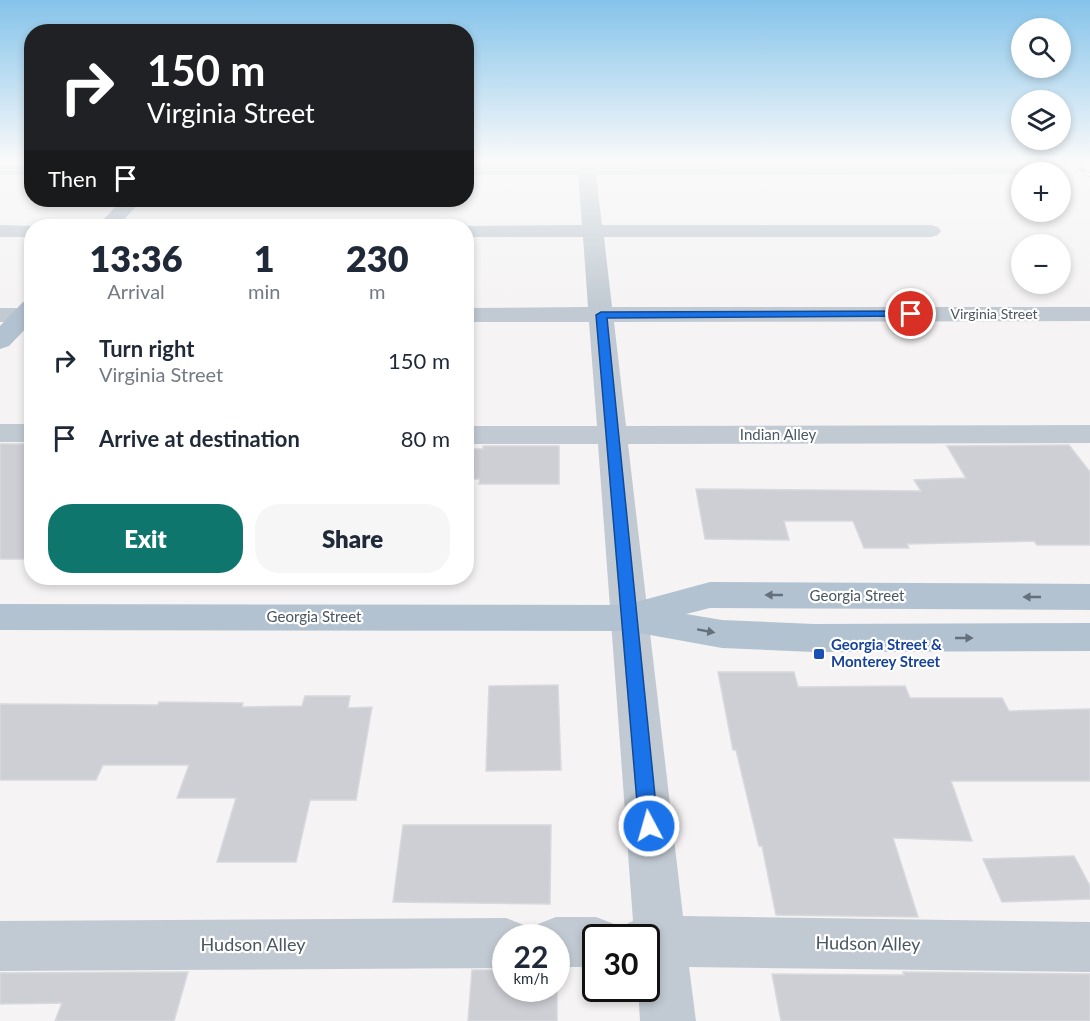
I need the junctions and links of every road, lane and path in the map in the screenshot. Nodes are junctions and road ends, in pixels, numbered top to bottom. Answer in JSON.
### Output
{"nodes":[{"id":1,"x":591,"y":210,"type":"edge"},
{"id":2,"x":0,"y":231,"type":"edge"},
{"id":3,"x":24,"y":231,"type":"edge"},
{"id":4,"x":474,"y":231,"type":"edge"},
{"id":5,"x":593,"y":231,"type":"junction"},
{"id":6,"x":931,"y":231,"type":"dead end"},
{"id":7,"x":22,"y":313,"type":"edge"},
{"id":8,"x":1090,"y":314,"type":"edge"},
{"id":9,"x":474,"y":315,"type":"edge"},
{"id":10,"x":601,"y":315,"type":"junction"},
{"id":11,"x":0,"y":341,"type":"edge"},
{"id":12,"x":0,"y":433,"type":"edge"},
{"id":13,"x":24,"y":433,"type":"edge"},
{"id":14,"x":1090,"y":434,"type":"edge"},
{"id":15,"x":474,"y":435,"type":"edge"},
{"id":16,"x":612,"y":435,"type":"junction"},
{"id":17,"x":1090,"y":597,"type":"edge"},
{"id":18,"x":0,"y":617,"type":"edge"},
{"id":19,"x":628,"y":618,"type":"junction"},
{"id":20,"x":1090,"y":637,"type":"edge"},
{"id":21,"x":652,"y":924,"type":"edge"},
{"id":22,"x":660,"y":941,"type":"edge"},
{"id":23,"x":492,"y":943,"type":"edge"},
{"id":24,"x":0,"y":946,"type":"edge"},
{"id":25,"x":1090,"y":946,"type":"edge"},
{"id":26,"x":660,"y":978,"type":"edge"},
{"id":27,"x":668,"y":1021,"type":"edge"}],
"edges":[{"from":1,"to":5,"type":"street"},
{"from":2,"to":3,"type":"street"},
{"from":4,"to":5,"type":"street"},
{"from":5,"to":6,"type":"street"},
{"from":5,"to":10,"type":"street"},
{"from":7,"to":11,"type":"main road"},
{"from":8,"to":10,"type":"street","name":"Virginia Street"},
{"from":9,"to":10,"type":"street","name":"Virginia Street"},
{"from":10,"to":16,"type":"street"},
{"from":12,"to":13,"type":"street"},
{"from":14,"to":16,"type":"street","name":"Indian Alley"},
{"from":15,"to":16,"type":"street","name":"Indian Alley"},
{"from":16,"to":19,"type":"street"},
{"from":17,"to":19,"type":"main road","name":"Georgia Street","one_way":true},
{"from":18,"to":19,"type":"main road","name":"Georgia Street"},
{"from":19,"to":20,"type":"main road","name":"Georgia Street","one_way":true},
{"from":19,"to":21,"type":"street"},
{"from":22,"to":25,"type":"street","name":"Hudson Alley"},
{"from":23,"to":24,"type":"street","name":"Hudson Alley"},
{"from":26,"to":27,"type":"street"}]}
